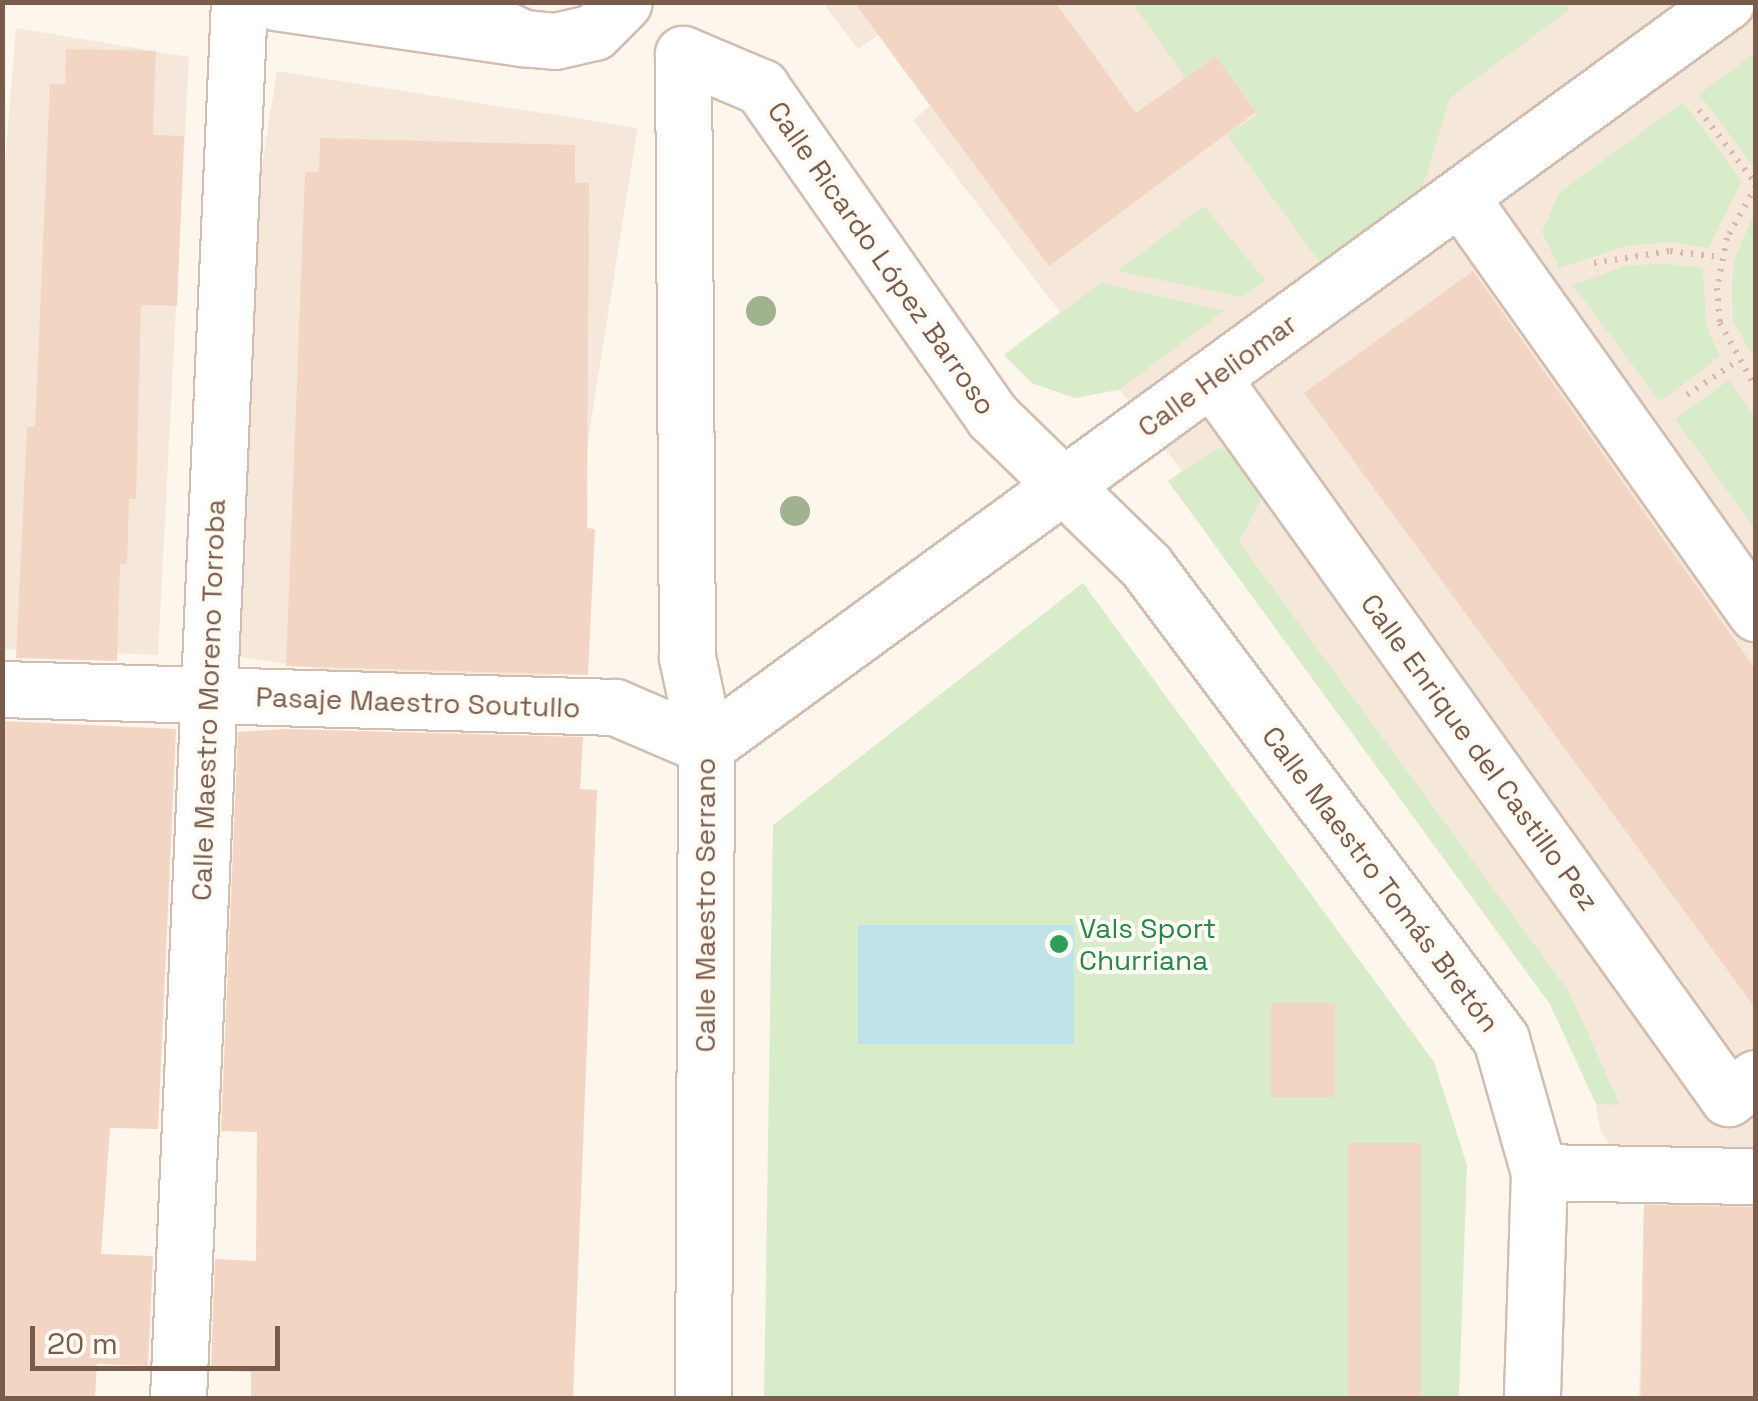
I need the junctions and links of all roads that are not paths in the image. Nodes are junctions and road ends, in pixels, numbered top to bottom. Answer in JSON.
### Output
{"nodes":[{"id":1,"x":239,"y":2,"type":"edge"},
{"id":2,"x":276,"y":2,"type":"edge"},
{"id":3,"x":470,"y":2,"type":"edge"},
{"id":4,"x":624,"y":2,"type":"edge"},
{"id":5,"x":646,"y":2,"type":"edge"},
{"id":6,"x":1726,"y":2,"type":"edge"},
{"id":7,"x":523,"y":38,"type":"junction"},
{"id":8,"x":683,"y":54,"type":"junction"},
{"id":9,"x":1460,"y":197,"type":"junction"},
{"id":10,"x":1212,"y":378,"type":"junction"},
{"id":11,"x":1064,"y":487,"type":"junction"},
{"id":12,"x":1756,"y":614,"type":"edge"},
{"id":13,"x":2,"y":689,"type":"edge"},
{"id":14,"x":208,"y":696,"type":"junction"},
{"id":15,"x":706,"y":746,"type":"junction"},
{"id":16,"x":1756,"y":1078,"type":"edge"},
{"id":17,"x":1539,"y":1172,"type":"junction"},
{"id":18,"x":1756,"y":1176,"type":"edge"},
{"id":19,"x":178,"y":1398,"type":"edge"},
{"id":20,"x":702,"y":1398,"type":"edge"},
{"id":21,"x":1532,"y":1398,"type":"edge"}],
"edges":[{"from":1,"to":14,"type":"street","name":"Calle Maestro Moreno Torroba"},
{"from":2,"to":7,"type":"street"},
{"from":3,"to":7,"type":"street"},
{"from":4,"to":7,"type":"street"},
{"from":5,"to":8,"type":"street"},
{"from":6,"to":9,"type":"street","name":"Calle Heliomar"},
{"from":8,"to":11,"type":"street","name":"Calle Ricardo López Barroso"},
{"from":8,"to":15,"type":"street","name":"Calle Maestro Serrano"},
{"from":9,"to":10,"type":"street","name":"Calle Heliomar"},
{"from":9,"to":12,"type":"street"},
{"from":10,"to":11,"type":"street","name":"Calle Heliomar"},
{"from":10,"to":16,"type":"street","name":"Calle Enrique del Castillo Pez"},
{"from":11,"to":15,"type":"street","name":"Calle Heliomar"},
{"from":11,"to":17,"type":"street","name":"Calle Maestro Tomás Bretón"},
{"from":13,"to":14,"type":"street","name":"Pasaje Maestro Soutullo"},
{"from":14,"to":15,"type":"street","name":"Pasaje Maestro Soutullo"},
{"from":14,"to":19,"type":"street","name":"Calle Maestro Moreno Torroba"},
{"from":15,"to":20,"type":"street","name":"Calle Maestro Serrano"},
{"from":17,"to":18,"type":"street"},
{"from":17,"to":21,"type":"street","name":"Calle Maestro Tomás Bretón"}]}
